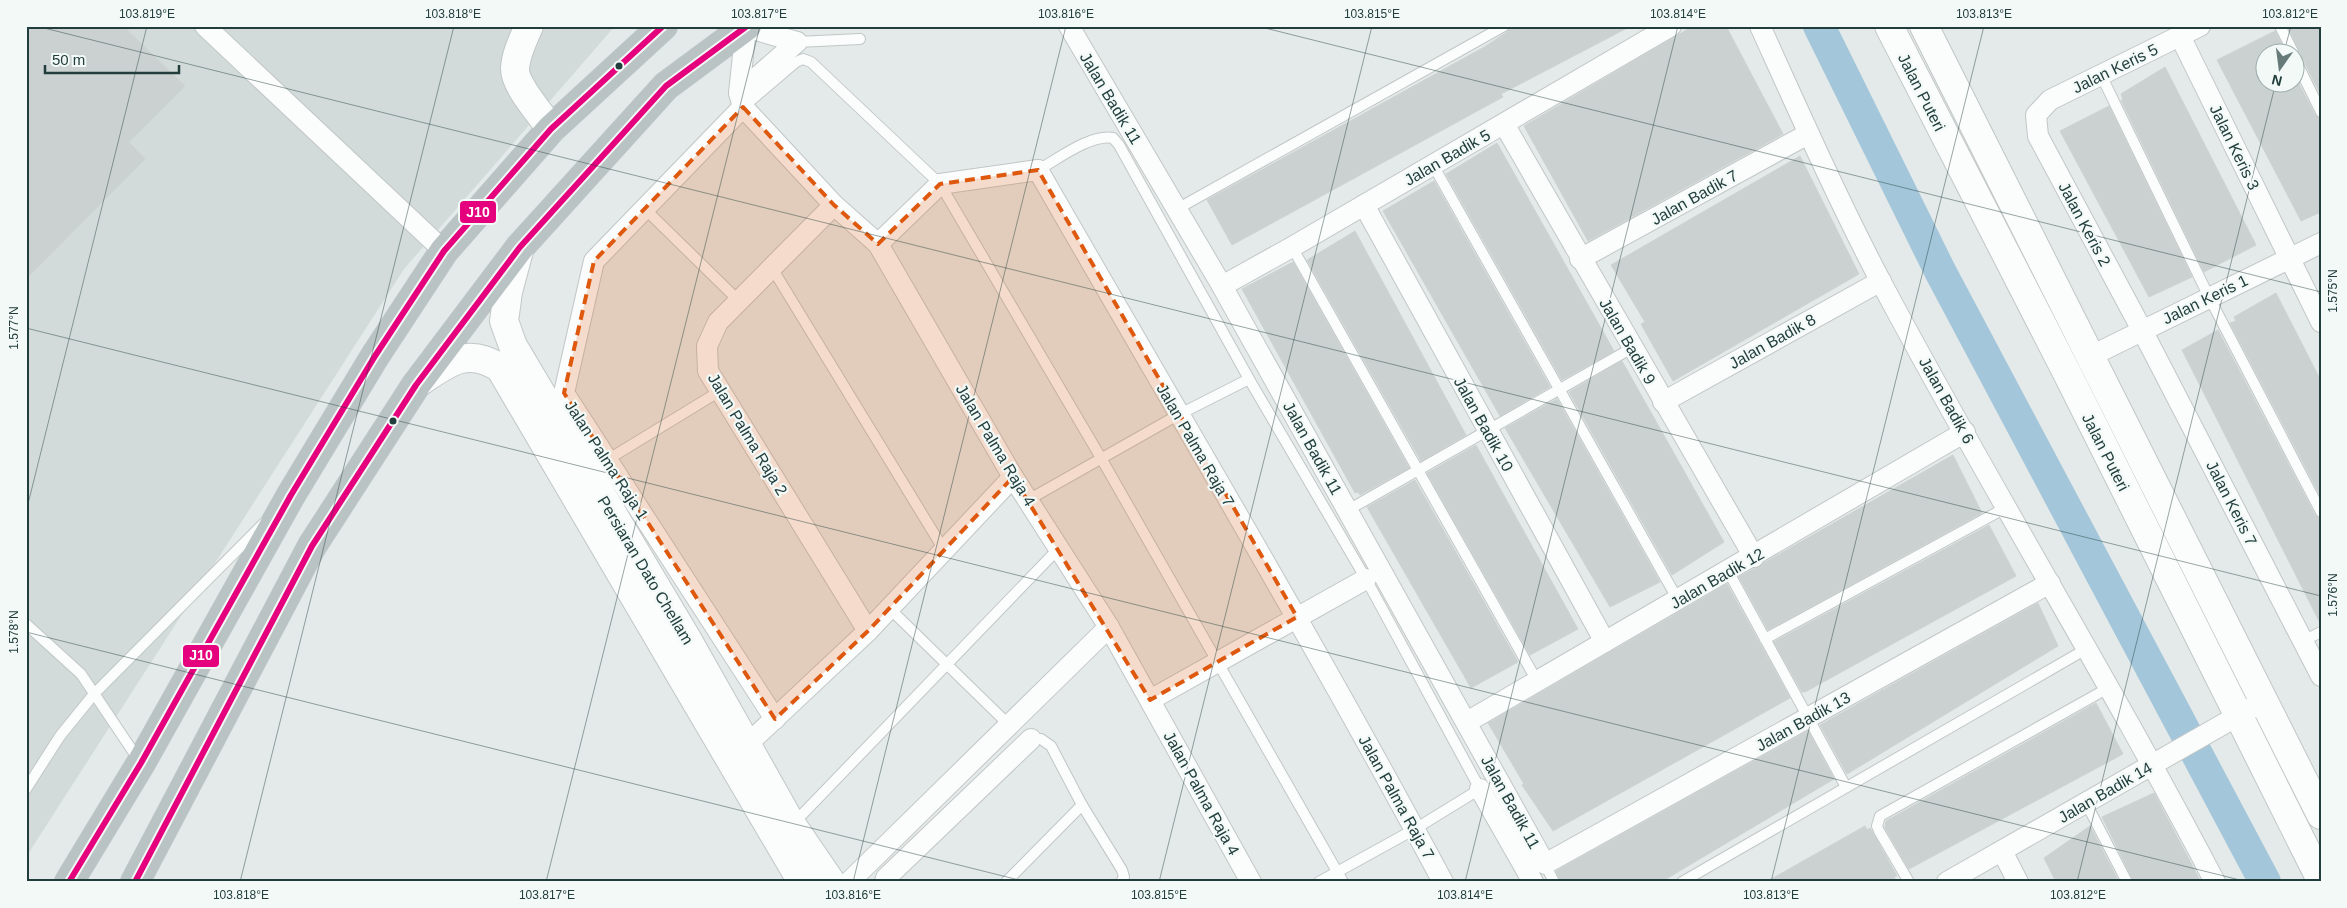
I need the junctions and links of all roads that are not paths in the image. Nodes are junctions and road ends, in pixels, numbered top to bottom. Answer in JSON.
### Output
{"nodes":[{"id":1,"x":205,"y":26,"type":"edge"},
{"id":2,"x":529,"y":26,"type":"edge"},
{"id":3,"x":663,"y":26,"type":"edge"},
{"id":4,"x":1069,"y":26,"type":"edge"},
{"id":5,"x":1504,"y":26,"type":"edge"},
{"id":6,"x":1671,"y":26,"type":"edge"},
{"id":7,"x":1760,"y":26,"type":"edge"},
{"id":8,"x":1889,"y":26,"type":"edge"},
{"id":9,"x":1924,"y":26,"type":"edge"},
{"id":10,"x":2200,"y":26,"type":"edge"},
{"id":11,"x":2280,"y":26,"type":"edge"},
{"id":12,"x":747,"y":27,"type":"edge"},
{"id":13,"x":2180,"y":36,"type":"junction"},
{"id":14,"x":860,"y":39,"type":"dead end"},
{"id":15,"x":797,"y":42,"type":"junction"},
{"id":16,"x":2288,"y":42,"type":"edge"},
{"id":17,"x":2101,"y":75,"type":"junction"},
{"id":18,"x":2304,"y":77,"type":"edge"},
{"id":19,"x":741,"y":100,"type":"junction"},
{"id":20,"x":2321,"y":112,"type":"edge"},
{"id":21,"x":2036,"y":115,"type":"joint"},
{"id":22,"x":1504,"y":124,"type":"junction"},
{"id":23,"x":551,"y":129,"type":"junction"},
{"id":24,"x":1808,"y":134,"type":"junction"},
{"id":25,"x":1433,"y":165,"type":"junction"},
{"id":26,"x":1038,"y":170,"type":"junction"},
{"id":27,"x":1998,"y":176,"type":"junction"},
{"id":28,"x":940,"y":184,"type":"junction"},
{"id":29,"x":1970,"y":189,"type":"junction"},
{"id":30,"x":1364,"y":205,"type":"junction"},
{"id":31,"x":834,"y":206,"type":"junction"},
{"id":32,"x":645,"y":209,"type":"junction"},
{"id":33,"x":1177,"y":209,"type":"junction"},
{"id":34,"x":2321,"y":243,"type":"edge"},
{"id":35,"x":878,"y":244,"type":"junction"},
{"id":36,"x":520,"y":247,"type":"junction"},
{"id":37,"x":1292,"y":247,"type":"junction"},
{"id":38,"x":444,"y":251,"type":"junction"},
{"id":39,"x":2290,"y":258,"type":"junction"},
{"id":40,"x":1580,"y":259,"type":"junction"},
{"id":41,"x":772,"y":268,"type":"junction"},
{"id":42,"x":1881,"y":281,"type":"junction"},
{"id":43,"x":1222,"y":286,"type":"junction"},
{"id":44,"x":2209,"y":297,"type":"junction"},
{"id":45,"x":739,"y":301,"type":"junction"},
{"id":46,"x":2321,"y":322,"type":"edge"},
{"id":47,"x":2142,"y":330,"type":"junction"},
{"id":48,"x":1632,"y":348,"type":"junction"},
{"id":49,"x":2091,"y":356,"type":"junction"},
{"id":50,"x":1249,"y":378,"type":"junction"},
{"id":51,"x":416,"y":385,"type":"junction"},
{"id":52,"x":1560,"y":389,"type":"junction"},
{"id":53,"x":720,"y":391,"type":"junction"},
{"id":54,"x":1663,"y":402,"type":"junction"},
{"id":55,"x":1178,"y":415,"type":"junction"},
{"id":56,"x":1488,"y":430,"type":"junction"},
{"id":57,"x":1965,"y":432,"type":"junction"},
{"id":58,"x":1101,"y":458,"type":"junction"},
{"id":59,"x":607,"y":460,"type":"junction"},
{"id":60,"x":1418,"y":470,"type":"junction"},
{"id":61,"x":1013,"y":477,"type":"junction"},
{"id":62,"x":291,"y":495,"type":"junction"},
{"id":63,"x":1028,"y":500,"type":"junction"},
{"id":64,"x":2007,"y":507,"type":"junction"},
{"id":65,"x":1348,"y":510,"type":"junction"},
{"id":66,"x":2321,"y":512,"type":"edge"},
{"id":67,"x":1058,"y":548,"type":"junction"},
{"id":68,"x":944,"y":550,"type":"junction"},
{"id":69,"x":1754,"y":557,"type":"junction"},
{"id":70,"x":1728,"y":572,"type":"junction"},
{"id":71,"x":1366,"y":579,"type":"junction"},
{"id":72,"x":2050,"y":583,"type":"junction"},
{"id":73,"x":1678,"y":600,"type":"junction"},
{"id":74,"x":889,"y":608,"type":"junction"},
{"id":75,"x":1297,"y":617,"type":"junction"},
{"id":76,"x":26,"y":624,"type":"edge"},
{"id":77,"x":1109,"y":627,"type":"junction"},
{"id":78,"x":868,"y":631,"type":"junction"},
{"id":79,"x":2321,"y":632,"type":"edge"},
{"id":80,"x":1765,"y":639,"type":"junction"},
{"id":81,"x":2303,"y":641,"type":"junction"},
{"id":82,"x":1605,"y":642,"type":"junction"},
{"id":83,"x":2088,"y":648,"type":"junction"},
{"id":84,"x":1217,"y":662,"type":"junction"},
{"id":85,"x":945,"y":665,"type":"junction"},
{"id":86,"x":2321,"y":676,"type":"edge"},
{"id":87,"x":1537,"y":681,"type":"junction"},
{"id":88,"x":2110,"y":687,"type":"junction"},
{"id":89,"x":94,"y":694,"type":"junction"},
{"id":90,"x":1150,"y":700,"type":"junction"},
{"id":91,"x":2262,"y":702,"type":"junction"},
{"id":92,"x":1809,"y":717,"type":"junction"},
{"id":93,"x":775,"y":719,"type":"junction"},
{"id":94,"x":2231,"y":720,"type":"junction"},
{"id":95,"x":1467,"y":722,"type":"junction"},
{"id":96,"x":1009,"y":725,"type":"junction"},
{"id":97,"x":1031,"y":739,"type":"joint"},
{"id":98,"x":739,"y":752,"type":"junction"},
{"id":99,"x":2161,"y":760,"type":"junction"},
{"id":100,"x":141,"y":763,"type":"junction"},
{"id":101,"x":1846,"y":787,"type":"junction"},
{"id":102,"x":26,"y":789,"type":"edge"},
{"id":103,"x":1480,"y":789,"type":"junction"},
{"id":104,"x":2086,"y":803,"type":"junction"},
{"id":105,"x":1082,"y":805,"type":"junction"},
{"id":106,"x":2321,"y":816,"type":"edge"},
{"id":107,"x":792,"y":825,"type":"junction"},
{"id":108,"x":1415,"y":829,"type":"junction"},
{"id":109,"x":2002,"y":851,"type":"junction"},
{"id":110,"x":1551,"y":868,"type":"edge"},
{"id":111,"x":1337,"y":872,"type":"junction"},
{"id":112,"x":2321,"y":880,"type":"edge"},
{"id":113,"x":69,"y":882,"type":"edge"},
{"id":114,"x":135,"y":882,"type":"edge"},
{"id":115,"x":802,"y":882,"type":"edge"},
{"id":116,"x":831,"y":882,"type":"edge"},
{"id":117,"x":849,"y":882,"type":"edge"},
{"id":118,"x":885,"y":882,"type":"edge"},
{"id":119,"x":1006,"y":882,"type":"edge"},
{"id":120,"x":1122,"y":882,"type":"edge"},
{"id":121,"x":1251,"y":882,"type":"edge"},
{"id":122,"x":1319,"y":882,"type":"edge"},
{"id":123,"x":1343,"y":882,"type":"edge"},
{"id":124,"x":1443,"y":882,"type":"edge"},
{"id":125,"x":1533,"y":882,"type":"edge"},
{"id":126,"x":1682,"y":882,"type":"edge"},
{"id":127,"x":1910,"y":882,"type":"edge"},
{"id":128,"x":1948,"y":882,"type":"edge"},
{"id":129,"x":2018,"y":882,"type":"edge"},
{"id":130,"x":2127,"y":882,"type":"edge"},
{"id":131,"x":2215,"y":882,"type":"edge"}],
"edges":[{"from":1,"to":38,"type":"street"},
{"from":2,"to":23,"type":"main road"},
{"from":3,"to":23,"type":"highway"},
{"from":4,"to":33,"type":"street","name":"Jalan Badik 11"},
{"from":5,"to":33,"type":"lane"},
{"from":6,"to":22,"type":"street","name":"Jalan Badik 5"},
{"from":7,"to":24,"type":"street","name":"Jalan Badik 6"},
{"from":8,"to":29,"type":"main road","name":"Jalan Puteri"},
{"from":9,"to":27,"type":"main road","name":"Jalan Puteri"},
{"from":10,"to":13,"type":"street","name":"Jalan Keris 5"},
{"from":11,"to":16,"type":"lane"},
{"from":12,"to":15,"type":"street"},
{"from":12,"to":19,"type":"street"},
{"from":12,"to":36,"type":"highway"},
{"from":13,"to":17,"type":"street","name":"Jalan Keris 5"},
{"from":13,"to":39,"type":"street","name":"Jalan Keris 3"},
{"from":14,"to":15,"type":"lane"},
{"from":15,"to":19,"type":"street","name":"Jalan Palma Raja 1"},
{"from":17,"to":21,"type":"street","name":"Jalan Keris 5"},
{"from":17,"to":44,"type":"lane"},
{"from":18,"to":20,"type":"lane"},
{"from":19,"to":28,"type":"lane"},
{"from":19,"to":31,"type":"street","name":"Jalan Palma Raja 4"},
{"from":19,"to":32,"type":"street","name":"Jalan Palma Raja 1"},
{"from":21,"to":47,"type":"street","name":"Jalan Keris 2"},
{"from":22,"to":25,"type":"street","name":"Jalan Badik 5"},
{"from":22,"to":40,"type":"street","name":"Jalan Badik 9"},
{"from":23,"to":38,"type":"highway"},
{"from":24,"to":40,"type":"street","name":"Jalan Badik 7"},
{"from":24,"to":42,"type":"street","name":"Jalan Badik 6"},
{"from":25,"to":30,"type":"street","name":"Jalan Badik 5"},
{"from":25,"to":52,"type":"lane"},
{"from":26,"to":28,"type":"street"},
{"from":26,"to":50,"type":"lane"},
{"from":26,"to":55,"type":"street","name":"Jalan Palma Raja 7"},
{"from":27,"to":29,"type":"main road"},
{"from":27,"to":49,"type":"main road","name":"Jalan Puteri"},
{"from":28,"to":35,"type":"street"},
{"from":28,"to":58,"type":"lane"},
{"from":29,"to":94,"type":"main road","name":"Jalan Puteri"},
{"from":30,"to":37,"type":"street","name":"Jalan Badik 5"},
{"from":30,"to":56,"type":"street","name":"Jalan Badik 10"},
{"from":31,"to":35,"type":"street","name":"Jalan Palma Raja 4"},
{"from":31,"to":41,"type":"street","name":"Jalan Palma Raja 2"},
{"from":32,"to":45,"type":"lane"},
{"from":32,"to":59,"type":"street","name":"Jalan Palma Raja 1"},
{"from":33,"to":43,"type":"street","name":"Jalan Badik 11"},
{"from":34,"to":39,"type":"street","name":"Jalan Keris 1"},
{"from":35,"to":61,"type":"street","name":"Jalan Palma Raja 4"},
{"from":36,"to":51,"type":"highway"},
{"from":36,"to":98,"type":"main road","name":"Persiaran Dato Chellam"},
{"from":37,"to":43,"type":"street","name":"Jalan Badik 5"},
{"from":37,"to":60,"type":"lane"},
{"from":38,"to":62,"type":"highway"},
{"from":39,"to":44,"type":"street","name":"Jalan Keris 1"},
{"from":39,"to":46,"type":"street","name":"Jalan Keris 3"},
{"from":40,"to":48,"type":"street","name":"Jalan Badik 9"},
{"from":41,"to":45,"type":"street","name":"Jalan Palma Raja 2"},
{"from":41,"to":68,"type":"lane"},
{"from":42,"to":54,"type":"street","name":"Jalan Badik 8"},
{"from":42,"to":57,"type":"street","name":"Jalan Badik 6"},
{"from":43,"to":65,"type":"street","name":"Jalan Badik 11"},
{"from":44,"to":47,"type":"street","name":"Jalan Keris 1"},
{"from":44,"to":66,"type":"lane"},
{"from":45,"to":53,"type":"street","name":"Jalan Palma Raja 2"},
{"from":47,"to":49,"type":"street","name":"Jalan Keris 1"},
{"from":47,"to":81,"type":"street","name":"Jalan Keris 7"},
{"from":48,"to":52,"type":"lane"},
{"from":48,"to":54,"type":"street","name":"Jalan Badik 9"},
{"from":49,"to":91,"type":"main road","name":"Jalan Puteri"},
{"from":50,"to":55,"type":"lane"},
{"from":50,"to":71,"type":"lane"},
{"from":51,"to":98,"type":"main road","name":"Persiaran Dato Chellam"},
{"from":51,"to":114,"type":"highway"},
{"from":52,"to":56,"type":"lane"},
{"from":52,"to":73,"type":"lane"},
{"from":53,"to":59,"type":"lane"},
{"from":53,"to":78,"type":"street","name":"Jalan Palma Raja 2"},
{"from":54,"to":69,"type":"street","name":"Jalan Badik 9"},
{"from":55,"to":58,"type":"lane"},
{"from":55,"to":75,"type":"street","name":"Jalan Palma Raja 7"},
{"from":56,"to":60,"type":"lane"},
{"from":56,"to":82,"type":"street","name":"Jalan Badik 10"},
{"from":57,"to":64,"type":"street","name":"Jalan Badik 6"},
{"from":57,"to":69,"type":"street","name":"Jalan Badik 12"},
{"from":58,"to":63,"type":"lane"},
{"from":58,"to":84,"type":"lane"},
{"from":59,"to":93,"type":"street","name":"Jalan Palma Raja 1"},
{"from":60,"to":65,"type":"lane"},
{"from":60,"to":87,"type":"lane"},
{"from":61,"to":63,"type":"street","name":"Jalan Palma Raja 4"},
{"from":61,"to":68,"type":"street"},
{"from":62,"to":89,"type":"lane"},
{"from":62,"to":100,"type":"highway"},
{"from":63,"to":67,"type":"street","name":"Jalan Palma Raja 4"},
{"from":64,"to":72,"type":"street","name":"Jalan Badik 6"},
{"from":64,"to":80,"type":"lane"},
{"from":65,"to":95,"type":"street","name":"Jalan Badik 11"},
{"from":67,"to":77,"type":"street","name":"Jalan Palma Raja 4"},
{"from":67,"to":85,"type":"lane"},
{"from":68,"to":74,"type":"street"},
{"from":69,"to":70,"type":"street","name":"Jalan Badik 12"},
{"from":70,"to":73,"type":"street","name":"Jalan Badik 12"},
{"from":70,"to":80,"type":"lane"},
{"from":71,"to":75,"type":"street"},
{"from":71,"to":103,"type":"lane"},
{"from":72,"to":83,"type":"street","name":"Jalan Badik 6"},
{"from":72,"to":92,"type":"street","name":"Jalan Badik 13"},
{"from":73,"to":82,"type":"street","name":"Jalan Badik 12"},
{"from":74,"to":78,"type":"street"},
{"from":74,"to":85,"type":"lane"},
{"from":75,"to":84,"type":"street"},
{"from":75,"to":108,"type":"street","name":"Jalan Palma Raja 7"},
{"from":76,"to":89,"type":"lane"},
{"from":77,"to":90,"type":"street","name":"Jalan Palma Raja 4"},
{"from":77,"to":96,"type":"street"},
{"from":78,"to":93,"type":"street"},
{"from":79,"to":81,"type":"lane"},
{"from":80,"to":92,"type":"lane"},
{"from":81,"to":86,"type":"street","name":"Jalan Keris 7"},
{"from":82,"to":87,"type":"street","name":"Jalan Badik 12"},
{"from":83,"to":88,"type":"street","name":"Jalan Badik 6"},
{"from":83,"to":101,"type":"lane"},
{"from":84,"to":90,"type":"street"},
{"from":84,"to":111,"type":"lane"},
{"from":85,"to":96,"type":"lane"},
{"from":85,"to":107,"type":"lane"},
{"from":87,"to":95,"type":"street","name":"Jalan Badik 12"},
{"from":88,"to":99,"type":"street","name":"Jalan Badik 6"},
{"from":88,"to":127,"type":"lane"},
{"from":89,"to":100,"type":"lane"},
{"from":89,"to":102,"type":"lane"},
{"from":90,"to":121,"type":"street","name":"Jalan Palma Raja 4"},
{"from":91,"to":94,"type":"street","name":"Jalan Badik 14"},
{"from":91,"to":106,"type":"main road","name":"Jalan Puteri"},
{"from":92,"to":101,"type":"lane"},
{"from":92,"to":110,"type":"street","name":"Jalan Badik 13"},
{"from":93,"to":98,"type":"street"},
{"from":94,"to":99,"type":"street","name":"Jalan Badik 14"},
{"from":94,"to":112,"type":"main road","name":"Jalan Puteri"},
{"from":95,"to":110,"type":"street","name":"Jalan Badik 11"},
{"from":96,"to":117,"type":"street"},
{"from":97,"to":105,"type":"lane"},
{"from":97,"to":118,"type":"street"},
{"from":98,"to":107,"type":"main road","name":"Persiaran Dato Chellam"},
{"from":98,"to":115,"type":"main road","name":"Persiaran Dato Chellam"},
{"from":99,"to":104,"type":"street","name":"Jalan Badik 14"},
{"from":99,"to":131,"type":"street","name":"Jalan Badik 6"},
{"from":100,"to":113,"type":"highway"},
{"from":101,"to":126,"type":"lane"},
{"from":103,"to":108,"type":"lane"},
{"from":103,"to":125,"type":"street"},
{"from":104,"to":109,"type":"street","name":"Jalan Badik 14"},
{"from":104,"to":130,"type":"lane"},
{"from":105,"to":119,"type":"lane"},
{"from":105,"to":120,"type":"lane"},
{"from":107,"to":116,"type":"main road","name":"Persiaran Dato Chellam"},
{"from":108,"to":111,"type":"lane"},
{"from":108,"to":124,"type":"street","name":"Jalan Palma Raja 7"},
{"from":109,"to":128,"type":"street","name":"Jalan Badik 14"},
{"from":109,"to":129,"type":"street"},
{"from":111,"to":122,"type":"lane"},
{"from":111,"to":123,"type":"lane"}]}
